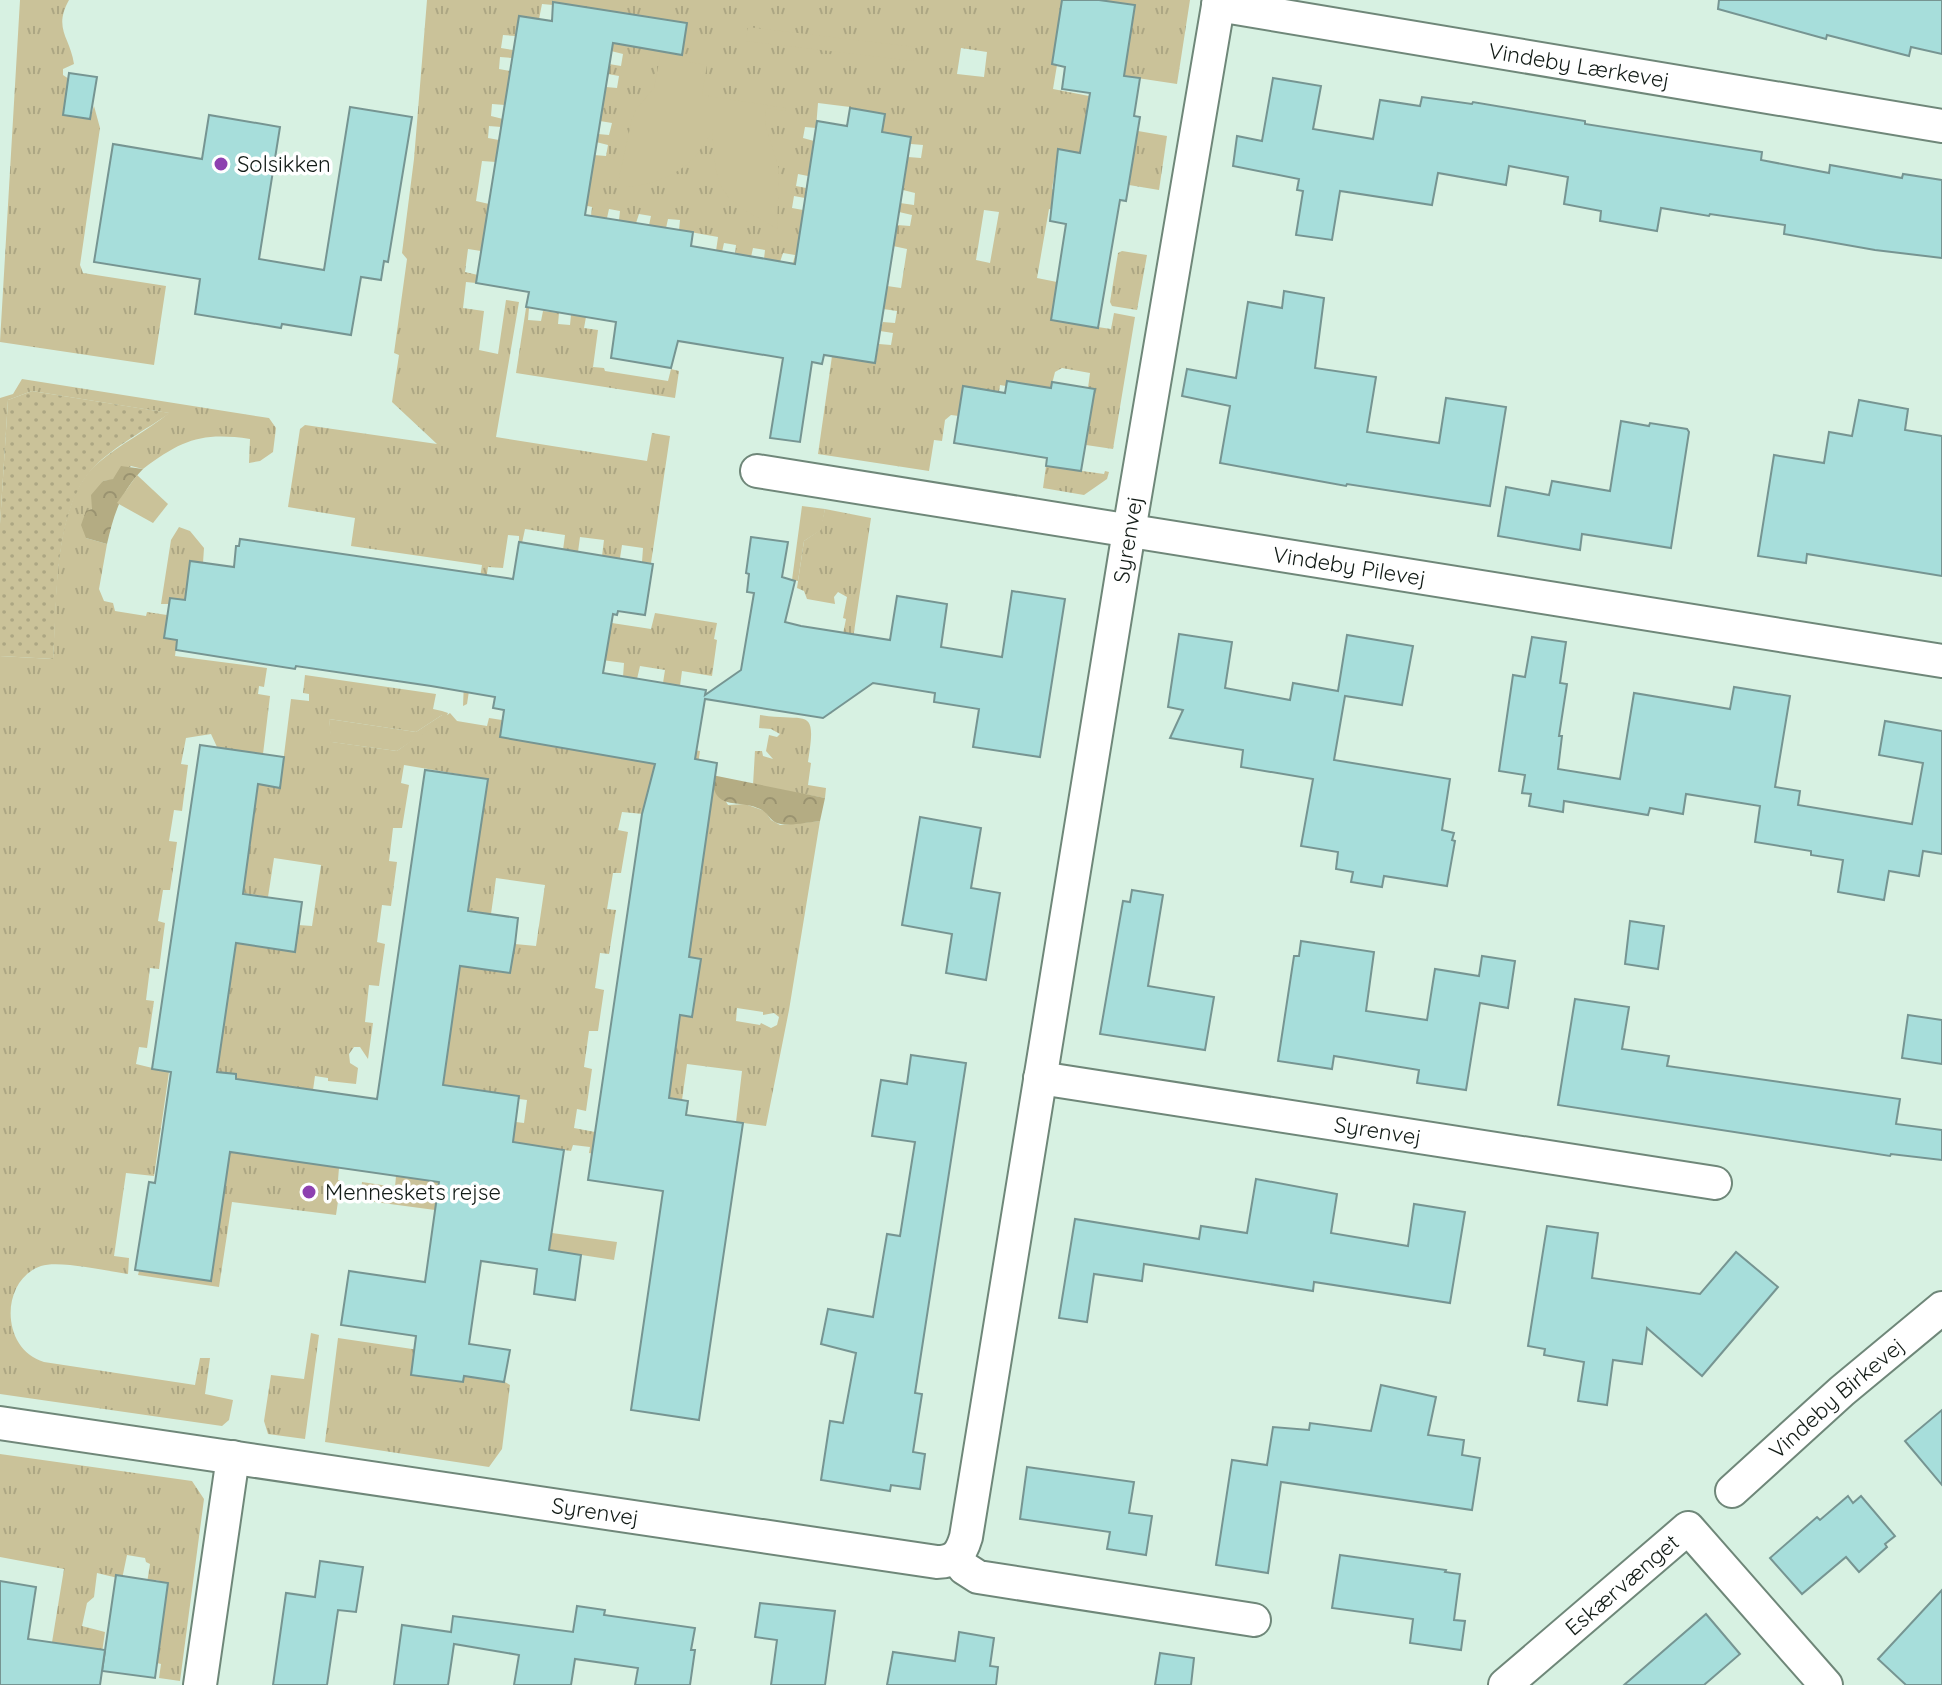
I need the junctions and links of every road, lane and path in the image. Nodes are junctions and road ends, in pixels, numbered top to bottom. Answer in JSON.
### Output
{"nodes":[{"id":1,"x":1218,"y":3,"type":"edge"},
{"id":2,"x":1942,"y":126,"type":"edge"},
{"id":3,"x":757,"y":471,"type":"dead end"},
{"id":4,"x":1129,"y":531,"type":"junction"},
{"id":5,"x":1942,"y":661,"type":"edge"},
{"id":6,"x":1040,"y":1078,"type":"junction"},
{"id":7,"x":1715,"y":1183,"type":"dead end"},
{"id":8,"x":1942,"y":1308,"type":"edge"},
{"id":9,"x":0,"y":1423,"type":"edge"},
{"id":10,"x":233,"y":1457,"type":"junction"},
{"id":11,"x":1732,"y":1491,"type":"dead end"},
{"id":12,"x":957,"y":1558,"type":"junction"},
{"id":13,"x":1254,"y":1620,"type":"dead end"},
{"id":14,"x":200,"y":1685,"type":"edge"},
{"id":15,"x":1505,"y":1685,"type":"edge"},
{"id":16,"x":1826,"y":1685,"type":"edge"}],
"edges":[{"from":1,"to":2,"type":"street","name":"Vindeby Lærkevej"},
{"from":1,"to":4,"type":"street","name":"Syrenvej"},
{"from":3,"to":4,"type":"street","name":"Vindeby Pilevej"},
{"from":4,"to":5,"type":"street","name":"Vindeby Pilevej"},
{"from":4,"to":6,"type":"street","name":"Syrenvej"},
{"from":6,"to":7,"type":"street","name":"Syrenvej"},
{"from":6,"to":12,"type":"street","name":"Syrenvej"},
{"from":8,"to":11,"type":"street","name":"Vindeby Birkevej"},
{"from":9,"to":10,"type":"street","name":"Syrenvej"},
{"from":10,"to":12,"type":"street","name":"Syrenvej"},
{"from":10,"to":14,"type":"street"},
{"from":12,"to":13,"type":"street"},
{"from":15,"to":16,"type":"street","name":"Eskærvænget"}]}
